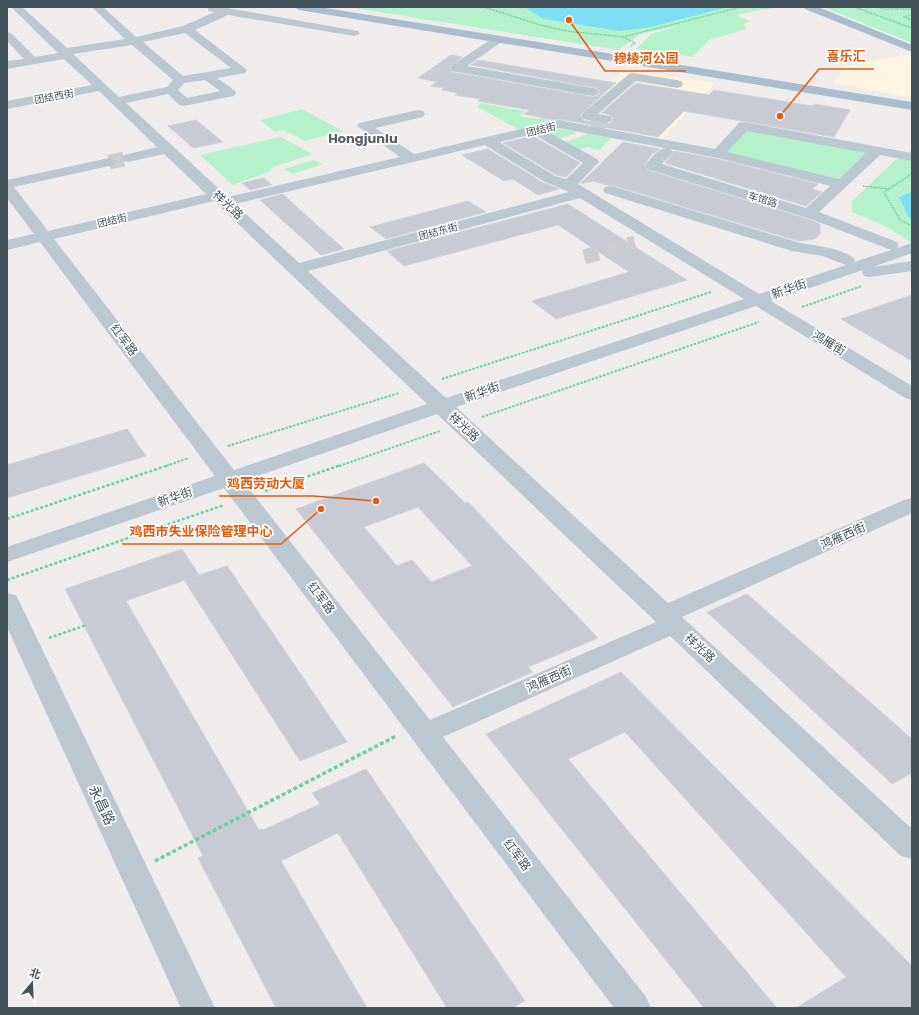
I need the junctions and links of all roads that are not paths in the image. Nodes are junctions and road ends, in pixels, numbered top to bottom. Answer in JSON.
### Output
{"nodes":[{"id":1,"x":97,"y":7,"type":"edge"},
{"id":2,"x":202,"y":7,"type":"edge"},
{"id":3,"x":299,"y":7,"type":"edge"},
{"id":4,"x":324,"y":7,"type":"edge"},
{"id":5,"x":809,"y":7,"type":"edge"},
{"id":6,"x":20,"y":11,"type":"edge"},
{"id":7,"x":227,"y":11,"type":"junction"},
{"id":8,"x":7,"y":15,"type":"edge"},
{"id":9,"x":188,"y":29,"type":"junction"},
{"id":10,"x":354,"y":33,"type":"dead end"},
{"id":11,"x":7,"y":35,"type":"edge"},
{"id":12,"x":499,"y":39,"type":"junction"},
{"id":13,"x":134,"y":41,"type":"junction"},
{"id":14,"x":912,"y":49,"type":"edge"},
{"id":15,"x":66,"y":54,"type":"junction"},
{"id":16,"x":33,"y":60,"type":"junction"},
{"id":17,"x":7,"y":65,"type":"edge"},
{"id":18,"x":207,"y":76,"type":"junction"},
{"id":19,"x":496,"y":77,"type":"junction"},
{"id":20,"x":180,"y":80,"type":"junction"},
{"id":21,"x":677,"y":84,"type":"dead end"},
{"id":22,"x":483,"y":87,"type":"dead end"},
{"id":23,"x":102,"y":88,"type":"junction"},
{"id":24,"x":171,"y":90,"type":"junction"},
{"id":25,"x":593,"y":92,"type":"dead end"},
{"id":26,"x":9,"y":101,"type":"edge"},
{"id":27,"x":116,"y":101,"type":"junction"},
{"id":28,"x":912,"y":101,"type":"edge"},
{"id":29,"x":912,"y":106,"type":"edge"},
{"id":30,"x":418,"y":114,"type":"dead end"},
{"id":31,"x":605,"y":119,"type":"dead end"},
{"id":32,"x":591,"y":129,"type":"junction"},
{"id":33,"x":535,"y":130,"type":"junction"},
{"id":34,"x":488,"y":141,"type":"junction"},
{"id":35,"x":558,"y":143,"type":"junction"},
{"id":36,"x":168,"y":149,"type":"junction"},
{"id":37,"x":876,"y":151,"type":"junction"},
{"id":38,"x":666,"y":152,"type":"dead end"},
{"id":39,"x":718,"y":154,"type":"junction"},
{"id":40,"x":912,"y":157,"type":"edge"},
{"id":41,"x":129,"y":158,"type":"tunnel mouth"},
{"id":42,"x":412,"y":159,"type":"junction"},
{"id":43,"x":109,"y":162,"type":"tunnel mouth"},
{"id":44,"x":846,"y":180,"type":"dead end"},
{"id":45,"x":7,"y":184,"type":"edge"},
{"id":46,"x":7,"y":188,"type":"edge"},
{"id":47,"x":575,"y":189,"type":"junction"},
{"id":48,"x":610,"y":190,"type":"dead end"},
{"id":49,"x":221,"y":199,"type":"junction"},
{"id":50,"x":809,"y":213,"type":"junction"},
{"id":51,"x":44,"y":236,"type":"junction"},
{"id":52,"x":655,"y":238,"type":"junction"},
{"id":53,"x":912,"y":238,"type":"edge"},
{"id":54,"x":634,"y":243,"type":"tunnel mouth"},
{"id":55,"x":7,"y":245,"type":"edge"},
{"id":56,"x":890,"y":245,"type":"junction"},
{"id":57,"x":912,"y":248,"type":"edge"},
{"id":58,"x":847,"y":260,"type":"junction"},
{"id":59,"x":912,"y":266,"type":"edge"},
{"id":60,"x":295,"y":269,"type":"junction"},
{"id":61,"x":819,"y":279,"type":"junction"},
{"id":62,"x":745,"y":293,"type":"junction"},
{"id":63,"x":912,"y":394,"type":"edge"},
{"id":64,"x":432,"y":397,"type":"junction"},
{"id":65,"x":220,"y":467,"type":"junction"},
{"id":66,"x":912,"y":505,"type":"edge"},
{"id":67,"x":7,"y":541,"type":"edge"},
{"id":68,"x":7,"y":555,"type":"edge"},
{"id":69,"x":7,"y":601,"type":"edge"},
{"id":70,"x":669,"y":619,"type":"junction"},
{"id":71,"x":421,"y":729,"type":"junction"},
{"id":72,"x":912,"y":847,"type":"edge"},
{"id":73,"x":198,"y":1008,"type":"edge"},
{"id":74,"x":634,"y":1008,"type":"edge"}],
"edges":[{"from":1,"to":13,"type":"street"},
{"from":2,"to":7,"type":"street"},
{"from":3,"to":12,"type":"main road"},
{"from":4,"to":28,"type":"main road"},
{"from":5,"to":14,"type":"main road"},
{"from":6,"to":8,"type":"street"},
{"from":6,"to":15,"type":"street","name":"祥光路"},
{"from":7,"to":9,"type":"street"},
{"from":7,"to":10,"type":"street"},
{"from":9,"to":13,"type":"street"},
{"from":9,"to":18,"type":"street"},
{"from":11,"to":16,"type":"street"},
{"from":12,"to":19,"type":"street"},
{"from":12,"to":29,"type":"main road"},
{"from":13,"to":15,"type":"street"},
{"from":13,"to":20,"type":"street"},
{"from":15,"to":16,"type":"street"},
{"from":15,"to":23,"type":"street","name":"祥光路"},
{"from":16,"to":17,"type":"street"},
{"from":18,"to":20,"type":"street"},
{"from":18,"to":24,"type":"street"},
{"from":19,"to":22,"type":"street"},
{"from":19,"to":25,"type":"street"},
{"from":20,"to":24,"type":"street"},
{"from":21,"to":31,"type":"street"},
{"from":23,"to":26,"type":"street","name":"团结西街"},
{"from":23,"to":27,"type":"street","name":"祥光路"},
{"from":24,"to":27,"type":"street"},
{"from":27,"to":36,"type":"street","name":"祥光路"},
{"from":30,"to":42,"type":"street"},
{"from":32,"to":33,"type":"street","name":"团结街"},
{"from":32,"to":35,"type":"street"},
{"from":32,"to":39,"type":"street","name":"团结街"},
{"from":33,"to":34,"type":"street","name":"团结街"},
{"from":33,"to":35,"type":"street"},
{"from":34,"to":42,"type":"street","name":"团结街"},
{"from":34,"to":47,"type":"street","name":"鸿雁街"},
{"from":35,"to":47,"type":"street"},
{"from":36,"to":41,"type":"street"},
{"from":36,"to":49,"type":"street","name":"祥光路"},
{"from":37,"to":39,"type":"street"},
{"from":37,"to":40,"type":"street"},
{"from":37,"to":44,"type":"street"},
{"from":38,"to":50,"type":"street","name":"车馆路"},
{"from":39,"to":50,"type":"street","name":"团结街"},
{"from":42,"to":49,"type":"street","name":"团结街"},
{"from":43,"to":45,"type":"street"},
{"from":46,"to":51,"type":"street","name":"红军路"},
{"from":47,"to":52,"type":"street","name":"鸿雁街"},
{"from":47,"to":60,"type":"street","name":"团结东街"},
{"from":48,"to":58,"type":"street"},
{"from":49,"to":51,"type":"street","name":"团结街"},
{"from":49,"to":60,"type":"street","name":"祥光路"},
{"from":50,"to":56,"type":"street","name":"车馆路"},
{"from":51,"to":55,"type":"street","name":"团结街"},
{"from":51,"to":65,"type":"street","name":"红军路"},
{"from":52,"to":54,"type":"street"},
{"from":52,"to":62,"type":"street","name":"鸿雁街"},
{"from":53,"to":56,"type":"street","name":"新华街"},
{"from":56,"to":58,"type":"street","name":"新华街"},
{"from":57,"to":61,"type":"street","name":"新华街"},
{"from":58,"to":62,"type":"street","name":"新华街"},
{"from":59,"to":61,"type":"street"},
{"from":60,"to":64,"type":"street","name":"祥光路"},
{"from":61,"to":62,"type":"street","name":"新华街"},
{"from":62,"to":63,"type":"street","name":"鸿雁街"},
{"from":62,"to":64,"type":"street","name":"新华街"},
{"from":64,"to":65,"type":"street","name":"新华街"},
{"from":64,"to":70,"type":"street","name":"祥光路"},
{"from":65,"to":67,"type":"street","name":"新华街"},
{"from":65,"to":68,"type":"street","name":"新华街"},
{"from":65,"to":71,"type":"street","name":"红军路"},
{"from":66,"to":70,"type":"street","name":"鸿雁西街"},
{"from":69,"to":73,"type":"street","name":"永昌路"},
{"from":70,"to":71,"type":"street","name":"鸿雁西街"},
{"from":70,"to":72,"type":"street","name":"祥光路"},
{"from":71,"to":74,"type":"street","name":"红军路"}]}
